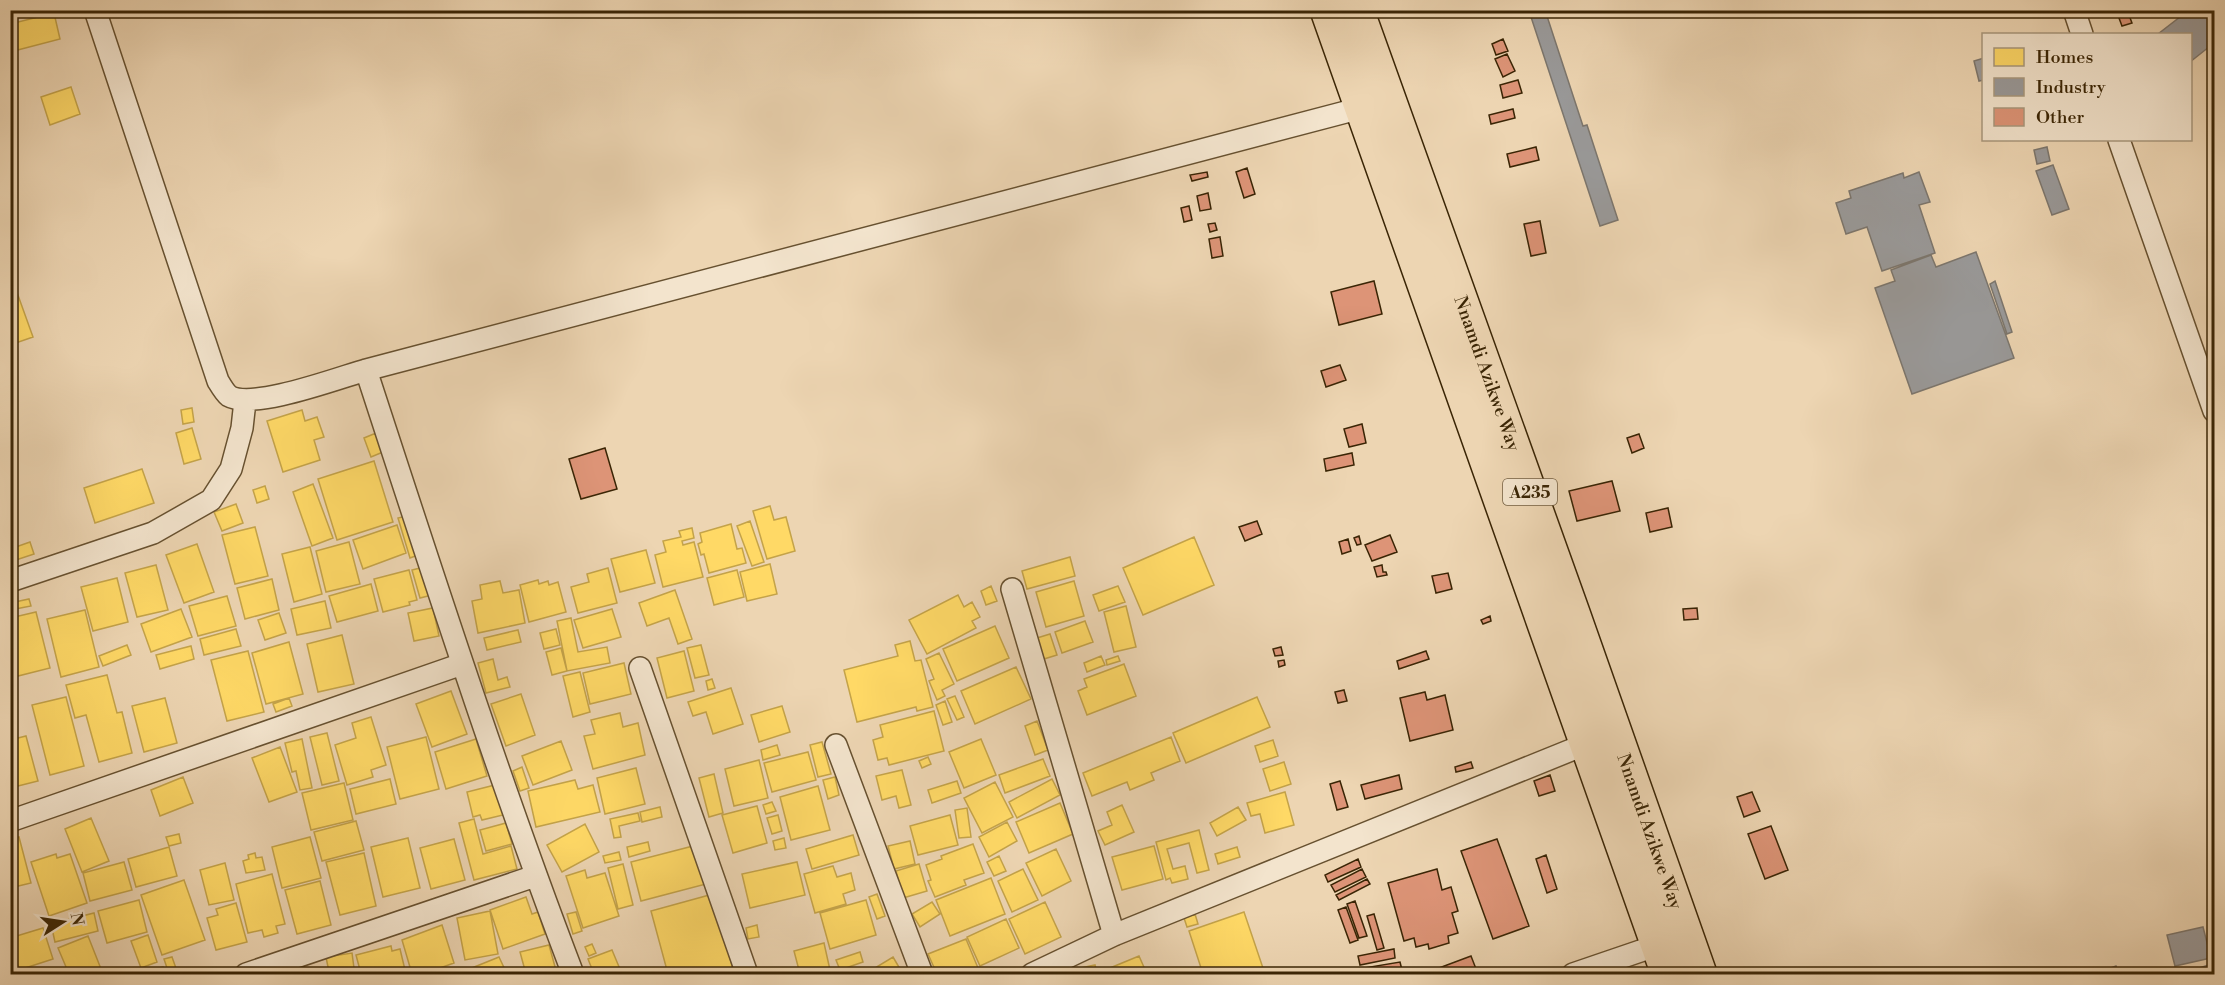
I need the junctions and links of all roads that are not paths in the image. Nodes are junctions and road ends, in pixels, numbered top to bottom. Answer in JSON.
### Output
{"nodes":[{"id":1,"x":95,"y":10,"type":"edge"},
{"id":2,"x":1327,"y":10,"type":"edge"},
{"id":3,"x":1357,"y":10,"type":"edge"},
{"id":4,"x":2074,"y":10,"type":"edge"},
{"id":5,"x":2082,"y":33,"type":"edge"},
{"id":6,"x":1361,"y":108,"type":"junction"},
{"id":7,"x":2119,"y":141,"type":"edge"},
{"id":8,"x":366,"y":370,"type":"junction"},
{"id":9,"x":245,"y":401,"type":"junction"},
{"id":10,"x":2214,"y":411,"type":"edge"},
{"id":11,"x":10,"y":580,"type":"edge"},
{"id":12,"x":1012,"y":588,"type":"dead end"},
{"id":13,"x":462,"y":664,"type":"junction"},
{"id":14,"x":640,"y":668,"type":"dead end"},
{"id":15,"x":1586,"y":744,"type":"junction"},
{"id":16,"x":836,"y":745,"type":"dead end"},
{"id":17,"x":10,"y":821,"type":"edge"},
{"id":18,"x":535,"y":876,"type":"junction"},
{"id":19,"x":1114,"y":935,"type":"junction"},
{"id":20,"x":1663,"y":960,"type":"edge"},
{"id":21,"x":246,"y":975,"type":"edge"},
{"id":22,"x":573,"y":975,"type":"edge"},
{"id":23,"x":747,"y":975,"type":"edge"},
{"id":24,"x":922,"y":975,"type":"edge"},
{"id":25,"x":1032,"y":975,"type":"edge"},
{"id":26,"x":1573,"y":975,"type":"edge"},
{"id":27,"x":1700,"y":975,"type":"edge"}],
"edges":[{"from":1,"to":9,"type":"street"},
{"from":2,"to":6,"type":"highway","name":"Nnamdi Azikwe Way","number":"A235"},
{"from":3,"to":27,"type":"highway","name":"Nnamdi Azikwe Way","number":"A235"},
{"from":4,"to":5,"type":"street"},
{"from":6,"to":8,"type":"street"},
{"from":6,"to":15,"type":"highway","name":"Nnamdi Azikwe Way","number":"A235"},
{"from":7,"to":10,"type":"street"},
{"from":8,"to":9,"type":"street"},
{"from":8,"to":13,"type":"street"},
{"from":9,"to":11,"type":"street"},
{"from":12,"to":19,"type":"street"},
{"from":13,"to":17,"type":"street"},
{"from":13,"to":18,"type":"street"},
{"from":14,"to":23,"type":"street"},
{"from":15,"to":19,"type":"street"},
{"from":15,"to":20,"type":"highway","name":"Nnamdi Azikwe Way","number":"A235"},
{"from":16,"to":24,"type":"street"},
{"from":18,"to":21,"type":"street"},
{"from":18,"to":22,"type":"street"},
{"from":19,"to":25,"type":"street"},
{"from":20,"to":26,"type":"street"}]}
